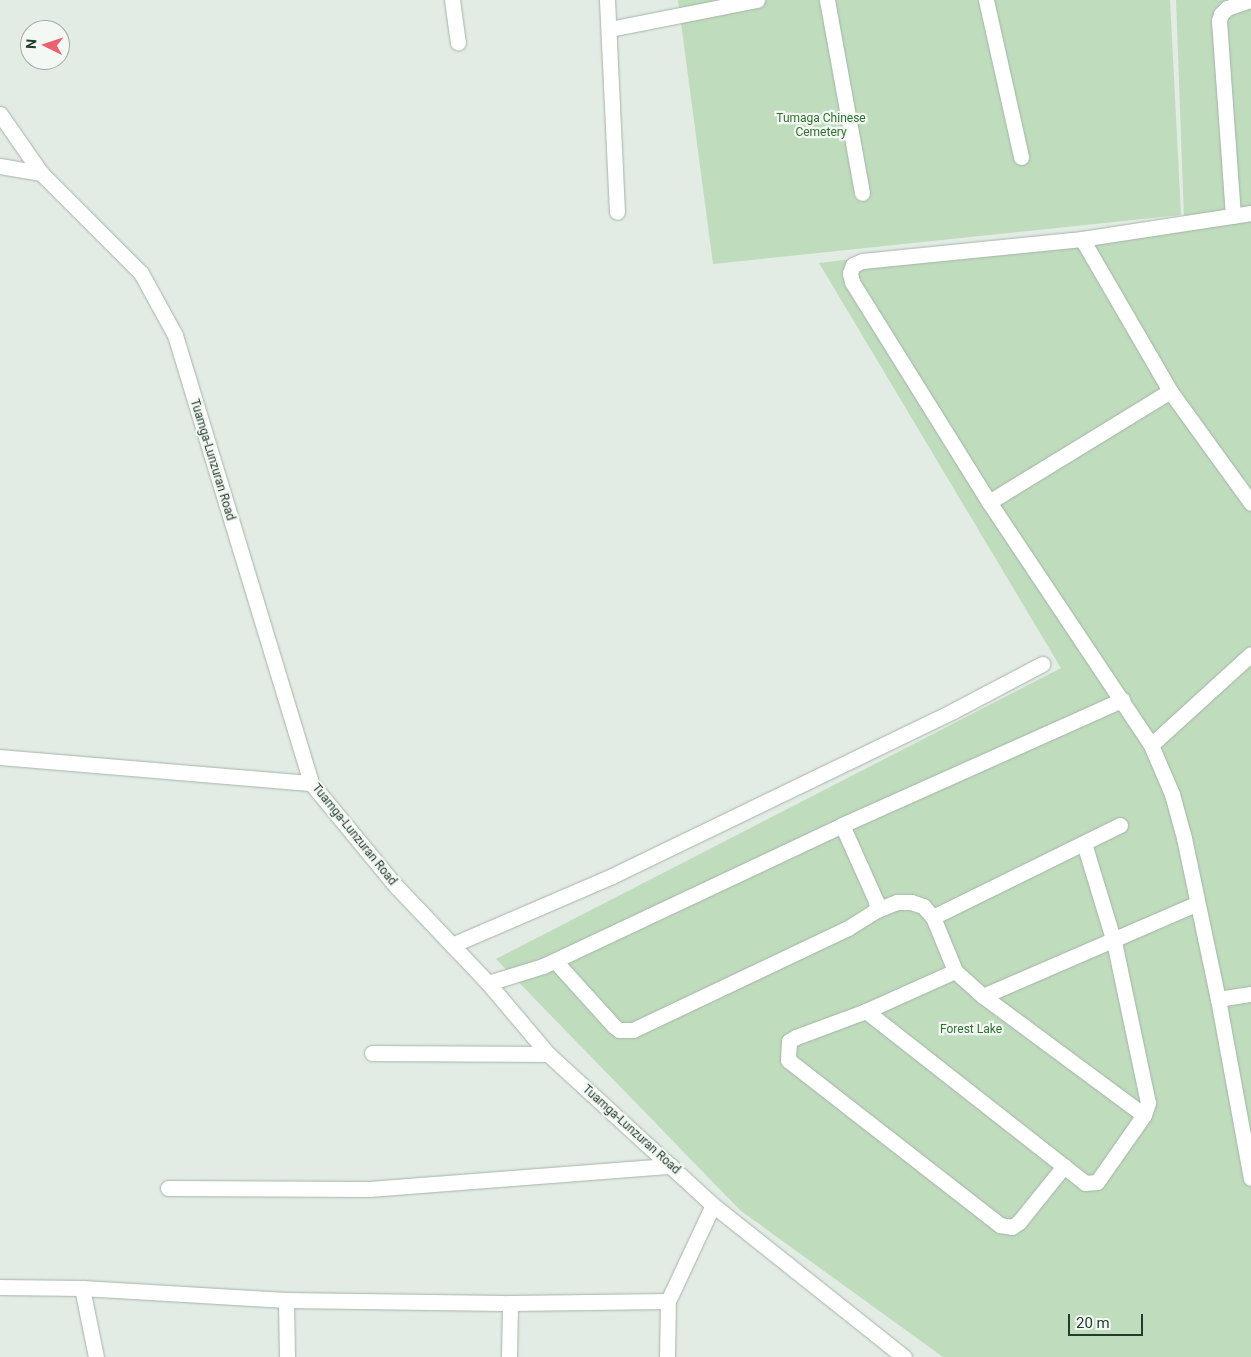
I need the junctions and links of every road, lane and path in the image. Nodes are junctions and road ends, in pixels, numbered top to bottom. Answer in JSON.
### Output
{"nodes":[{"id":1,"x":452,"y":0,"type":"edge"},
{"id":2,"x":607,"y":0,"type":"edge"},
{"id":3,"x":757,"y":0,"type":"edge"},
{"id":4,"x":827,"y":0,"type":"edge"},
{"id":5,"x":986,"y":0,"type":"edge"},
{"id":6,"x":1250,"y":0,"type":"edge"},
{"id":7,"x":610,"y":29,"type":"junction"},
{"id":8,"x":458,"y":43,"type":"dead end"},
{"id":9,"x":0,"y":114,"type":"edge"},
{"id":10,"x":1021,"y":156,"type":"dead end"},
{"id":11,"x":0,"y":166,"type":"edge"},
{"id":12,"x":41,"y":173,"type":"junction"},
{"id":13,"x":862,"y":193,"type":"dead end"},
{"id":14,"x":617,"y":212,"type":"dead end"},
{"id":15,"x":1251,"y":213,"type":"edge"},
{"id":16,"x":1233,"y":216,"type":"junction"},
{"id":17,"x":1082,"y":239,"type":"junction"},
{"id":18,"x":1170,"y":391,"type":"junction"},
{"id":19,"x":989,"y":502,"type":"junction"},
{"id":20,"x":1251,"y":503,"type":"edge"},
{"id":21,"x":1251,"y":654,"type":"edge"},
{"id":22,"x":1042,"y":664,"type":"dead end"},
{"id":23,"x":1122,"y":700,"type":"junction"},
{"id":24,"x":1151,"y":745,"type":"junction"},
{"id":25,"x":0,"y":757,"type":"edge"},
{"id":26,"x":311,"y":783,"type":"junction"},
{"id":27,"x":842,"y":825,"type":"junction"},
{"id":28,"x":1120,"y":825,"type":"dead end"},
{"id":29,"x":1084,"y":843,"type":"junction"},
{"id":30,"x":1196,"y":904,"type":"junction"},
{"id":31,"x":877,"y":910,"type":"junction"},
{"id":32,"x":933,"y":917,"type":"junction"},
{"id":33,"x":1114,"y":942,"type":"junction"},
{"id":34,"x":452,"y":946,"type":"junction"},
{"id":35,"x":555,"y":961,"type":"junction"},
{"id":36,"x":955,"y":971,"type":"junction"},
{"id":37,"x":488,"y":983,"type":"junction"},
{"id":38,"x":1251,"y":994,"type":"edge"},
{"id":39,"x":983,"y":996,"type":"junction"},
{"id":40,"x":1218,"y":1000,"type":"junction"},
{"id":41,"x":866,"y":1011,"type":"junction"},
{"id":42,"x":372,"y":1052,"type":"dead end"},
{"id":43,"x":548,"y":1054,"type":"junction"},
{"id":44,"x":1144,"y":1115,"type":"junction"},
{"id":45,"x":671,"y":1166,"type":"junction"},
{"id":46,"x":1064,"y":1166,"type":"junction"},
{"id":47,"x":1251,"y":1178,"type":"edge"},
{"id":48,"x":168,"y":1188,"type":"dead end"},
{"id":49,"x":713,"y":1205,"type":"junction"},
{"id":50,"x":0,"y":1287,"type":"edge"},
{"id":51,"x":82,"y":1288,"type":"junction"},
{"id":52,"x":286,"y":1300,"type":"junction"},
{"id":53,"x":668,"y":1302,"type":"junction"},
{"id":54,"x":510,"y":1303,"type":"junction"},
{"id":55,"x":96,"y":1357,"type":"edge"},
{"id":56,"x":287,"y":1357,"type":"edge"},
{"id":57,"x":509,"y":1357,"type":"edge"},
{"id":58,"x":667,"y":1357,"type":"edge"},
{"id":59,"x":904,"y":1357,"type":"edge"}],
"edges":[{"from":1,"to":8,"type":"street"},
{"from":2,"to":7,"type":"street"},
{"from":3,"to":7,"type":"street"},
{"from":4,"to":13,"type":"street"},
{"from":5,"to":10,"type":"street"},
{"from":6,"to":16,"type":"street"},
{"from":7,"to":14,"type":"street"},
{"from":9,"to":12,"type":"street","name":"Tuamga-Lunzuran Road"},
{"from":11,"to":12,"type":"street"},
{"from":12,"to":26,"type":"street","name":"Tuamga-Lunzuran Road"},
{"from":15,"to":16,"type":"street"},
{"from":16,"to":17,"type":"street"},
{"from":17,"to":18,"type":"street"},
{"from":17,"to":19,"type":"street"},
{"from":18,"to":19,"type":"street"},
{"from":18,"to":20,"type":"street"},
{"from":19,"to":23,"type":"street"},
{"from":21,"to":24,"type":"street"},
{"from":22,"to":34,"type":"street"},
{"from":23,"to":24,"type":"street"},
{"from":23,"to":27,"type":"street"},
{"from":24,"to":30,"type":"street"},
{"from":25,"to":26,"type":"street"},
{"from":26,"to":34,"type":"street","name":"Tuamga-Lunzuran Road"},
{"from":27,"to":31,"type":"street"},
{"from":27,"to":35,"type":"street"},
{"from":28,"to":29,"type":"street"},
{"from":29,"to":32,"type":"street"},
{"from":29,"to":33,"type":"street"},
{"from":30,"to":33,"type":"street"},
{"from":30,"to":40,"type":"street"},
{"from":31,"to":32,"type":"street"},
{"from":31,"to":35,"type":"street"},
{"from":32,"to":36,"type":"street"},
{"from":33,"to":39,"type":"street"},
{"from":33,"to":44,"type":"street"},
{"from":34,"to":37,"type":"street","name":"Tuamga-Lunzuran Road"},
{"from":35,"to":37,"type":"street"},
{"from":36,"to":39,"type":"street"},
{"from":36,"to":41,"type":"street"},
{"from":37,"to":43,"type":"street","name":"Tuamga-Lunzuran Road"},
{"from":38,"to":40,"type":"street"},
{"from":39,"to":44,"type":"street"},
{"from":40,"to":47,"type":"street"},
{"from":41,"to":46,"type":"street"},
{"from":41,"to":46,"type":"street"},
{"from":42,"to":43,"type":"street"},
{"from":43,"to":45,"type":"street","name":"Tuamga-Lunzuran Road"},
{"from":44,"to":46,"type":"street"},
{"from":45,"to":48,"type":"street"},
{"from":45,"to":49,"type":"street","name":"Tuamga-Lunzuran Road"},
{"from":49,"to":53,"type":"street"},
{"from":49,"to":59,"type":"street","name":"Tuamga-Lunzuran Road"},
{"from":50,"to":51,"type":"street"},
{"from":51,"to":52,"type":"street"},
{"from":51,"to":55,"type":"street"},
{"from":52,"to":54,"type":"street"},
{"from":52,"to":56,"type":"street"},
{"from":53,"to":54,"type":"street"},
{"from":53,"to":58,"type":"street"},
{"from":54,"to":57,"type":"street"}]}
